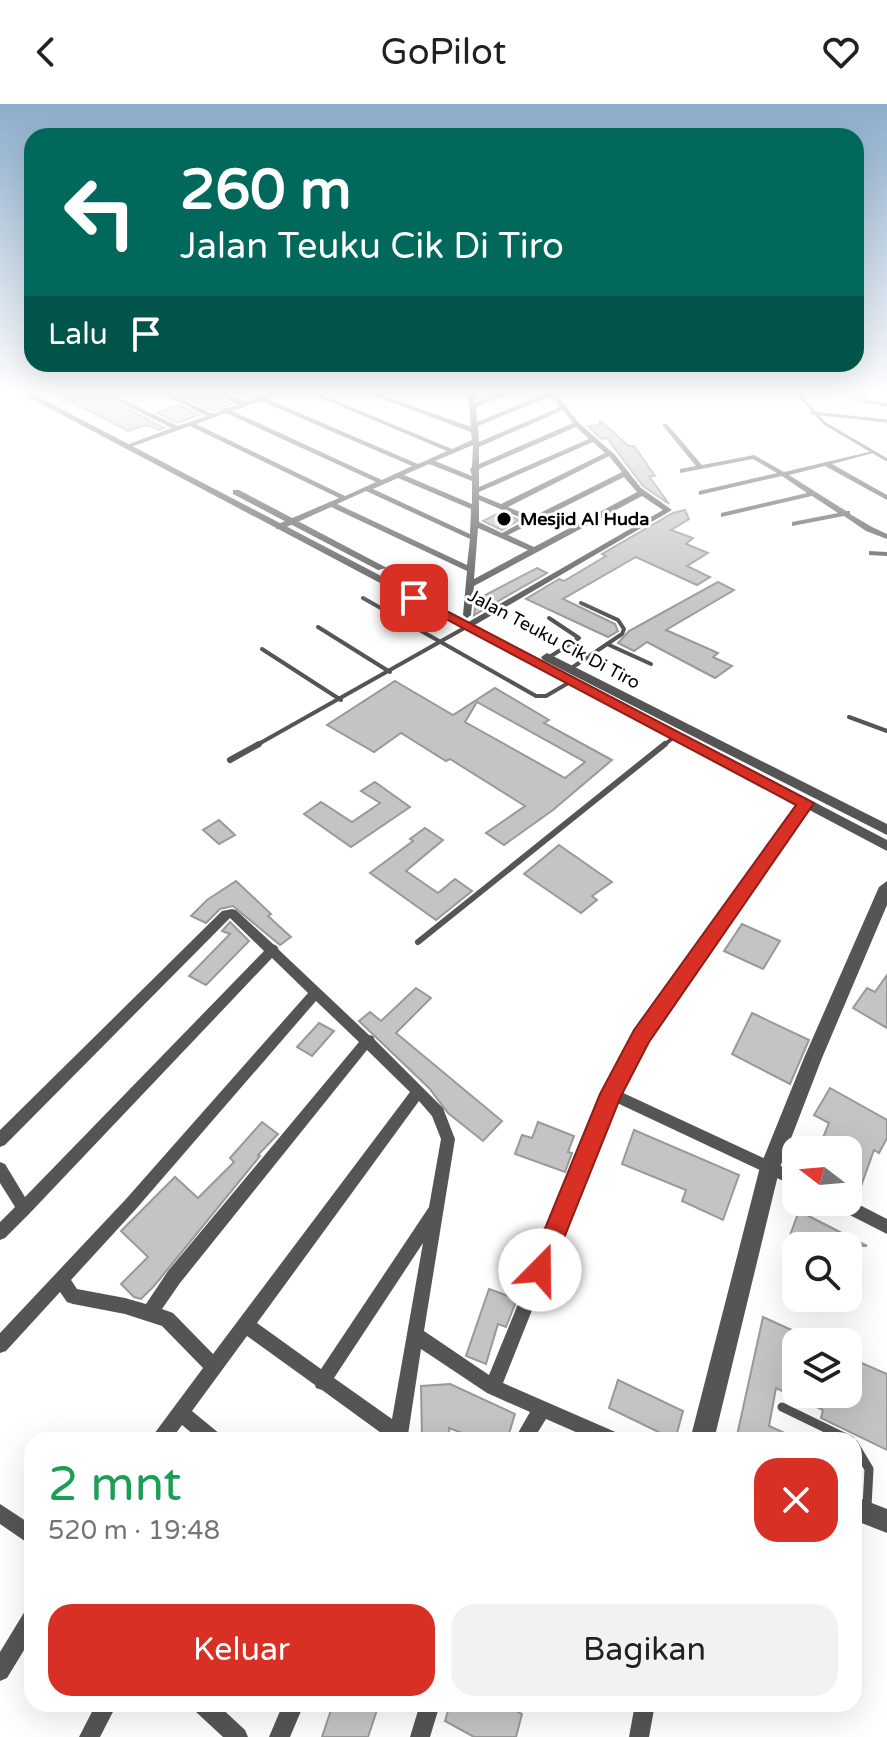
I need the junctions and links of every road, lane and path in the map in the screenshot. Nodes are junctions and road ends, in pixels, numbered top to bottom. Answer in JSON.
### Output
{"nodes":[{"id":1,"x":171,"y":466,"type":"edge"},
{"id":2,"x":179,"y":466,"type":"edge"},
{"id":3,"x":278,"y":466,"type":"edge"},
{"id":4,"x":347,"y":466,"type":"edge"},
{"id":5,"x":417,"y":466,"type":"edge"},
{"id":6,"x":441,"y":466,"type":"edge"},
{"id":7,"x":480,"y":466,"type":"edge"},
{"id":8,"x":535,"y":466,"type":"edge"},
{"id":9,"x":584,"y":466,"type":"edge"},
{"id":10,"x":621,"y":466,"type":"edge"},
{"id":11,"x":704,"y":466,"type":"edge"},
{"id":12,"x":770,"y":466,"type":"edge"},
{"id":13,"x":813,"y":466,"type":"edge"},
{"id":14,"x":832,"y":466,"type":"edge"},
{"id":15,"x":700,"y":467,"type":"joint"},
{"id":16,"x":474,"y":469,"type":"joint"},
{"id":17,"x":683,"y":471,"type":"dead end"},
{"id":18,"x":626,"y":473,"type":"junction"},
{"id":19,"x":783,"y":474,"type":"junction"},
{"id":20,"x":398,"y":475,"type":"junction"},
{"id":21,"x":473,"y":479,"type":"junction"},
{"id":22,"x":381,"y":482,"type":"junction"},
{"id":23,"x":367,"y":489,"type":"junction"},
{"id":24,"x":641,"y":493,"type":"junction"},
{"id":25,"x":702,"y":493,"type":"dead end"},
{"id":26,"x":814,"y":493,"type":"junction"},
{"id":27,"x":475,"y":494,"type":"junction"},
{"id":28,"x":344,"y":498,"type":"junction"},
{"id":29,"x":887,"y":498,"type":"edge"},
{"id":30,"x":331,"y":504,"type":"junction"},
{"id":31,"x":502,"y":507,"type":"junction"},
{"id":32,"x":475,"y":508,"type":"junction"},
{"id":33,"x":847,"y":513,"type":"junction"},
{"id":34,"x":724,"y":515,"type":"dead end"},
{"id":35,"x":294,"y":520,"type":"junction"},
{"id":36,"x":532,"y":520,"type":"junction"},
{"id":37,"x":475,"y":523,"type":"junction"},
{"id":38,"x":795,"y":524,"type":"dead end"},
{"id":39,"x":279,"y":527,"type":"junction"},
{"id":40,"x":501,"y":536,"type":"junction"},
{"id":41,"x":887,"y":537,"type":"edge"},
{"id":42,"x":473,"y":538,"type":"junction"},
{"id":43,"x":533,"y":550,"type":"junction"},
{"id":44,"x":872,"y":553,"type":"dead end"},
{"id":45,"x":887,"y":554,"type":"edge"},
{"id":46,"x":472,"y":570,"type":"junction"},
{"id":47,"x":471,"y":584,"type":"junction"},
{"id":48,"x":363,"y":598,"type":"dead end"},
{"id":49,"x":581,"y":603,"type":"dead end"},
{"id":50,"x":549,"y":618,"type":"dead end"},
{"id":51,"x":471,"y":620,"type":"junction"},
{"id":52,"x":318,"y":627,"type":"dead end"},
{"id":53,"x":441,"y":642,"type":"junction"},
{"id":54,"x":607,"y":644,"type":"junction"},
{"id":55,"x":262,"y":649,"type":"dead end"},
{"id":56,"x":548,"y":658,"type":"junction"},
{"id":57,"x":651,"y":664,"type":"dead end"},
{"id":58,"x":390,"y":672,"type":"junction"},
{"id":59,"x":570,"y":676,"type":"junction"},
{"id":60,"x":341,"y":700,"type":"junction"},
{"id":61,"x":849,"y":717,"type":"dead end"},
{"id":62,"x":887,"y":731,"type":"edge"},
{"id":63,"x":674,"y":737,"type":"junction"},
{"id":64,"x":230,"y":760,"type":"dead end"},
{"id":65,"x":746,"y":766,"type":"junction"},
{"id":66,"x":805,"y":803,"type":"junction"},
{"id":67,"x":887,"y":830,"type":"edge"},
{"id":68,"x":887,"y":846,"type":"edge"},
{"id":69,"x":887,"y":887,"type":"edge"},
{"id":70,"x":418,"y":942,"type":"dead end"},
{"id":71,"x":273,"y":949,"type":"junction"},
{"id":72,"x":316,"y":992,"type":"junction"},
{"id":73,"x":368,"y":1040,"type":"junction"},
{"id":74,"x":419,"y":1091,"type":"junction"},
{"id":75,"x":611,"y":1094,"type":"junction"},
{"id":76,"x":0,"y":1140,"type":"edge"},
{"id":77,"x":770,"y":1167,"type":"junction"},
{"id":78,"x":0,"y":1169,"type":"edge"},
{"id":79,"x":782,"y":1173,"type":"edge"},
{"id":80,"x":438,"y":1206,"type":"junction"},
{"id":81,"x":24,"y":1209,"type":"junction"},
{"id":82,"x":862,"y":1214,"type":"edge"},
{"id":83,"x":887,"y":1227,"type":"edge"},
{"id":84,"x":0,"y":1233,"type":"edge"},
{"id":85,"x":60,"y":1280,"type":"junction"},
{"id":86,"x":150,"y":1312,"type":"junction"},
{"id":87,"x":246,"y":1325,"type":"junction"},
{"id":88,"x":415,"y":1335,"type":"junction"},
{"id":89,"x":0,"y":1345,"type":"edge"},
{"id":90,"x":214,"y":1367,"type":"junction"},
{"id":91,"x":322,"y":1382,"type":"junction"},
{"id":92,"x":493,"y":1387,"type":"junction"},
{"id":93,"x":543,"y":1408,"type":"junction"},
{"id":94,"x":784,"y":1408,"type":"edge"},
{"id":95,"x":180,"y":1413,"type":"junction"},
{"id":96,"x":166,"y":1432,"type":"edge"},
{"id":97,"x":204,"y":1432,"type":"edge"},
{"id":98,"x":390,"y":1432,"type":"edge"},
{"id":99,"x":399,"y":1432,"type":"edge"},
{"id":100,"x":528,"y":1432,"type":"edge"},
{"id":101,"x":596,"y":1432,"type":"edge"},
{"id":102,"x":704,"y":1432,"type":"edge"},
{"id":103,"x":832,"y":1432,"type":"edge"},
{"id":104,"x":862,"y":1458,"type":"edge"},
{"id":105,"x":0,"y":1513,"type":"edge"},
{"id":106,"x":869,"y":1514,"type":"edge"},
{"id":107,"x":24,"y":1531,"type":"edge"},
{"id":108,"x":24,"y":1631,"type":"edge"},
{"id":109,"x":0,"y":1671,"type":"edge"},
{"id":110,"x":103,"y":1712,"type":"edge"},
{"id":111,"x":209,"y":1712,"type":"edge"},
{"id":112,"x":290,"y":1712,"type":"edge"},
{"id":113,"x":428,"y":1712,"type":"edge"},
{"id":114,"x":644,"y":1712,"type":"edge"},
{"id":115,"x":227,"y":1733,"type":"edge"},
{"id":116,"x":89,"y":1737,"type":"edge"},
{"id":117,"x":279,"y":1737,"type":"edge"},
{"id":118,"x":420,"y":1737,"type":"edge"},
{"id":119,"x":639,"y":1737,"type":"edge"}],
"edges":[{"from":1,"to":39,"type":"street","name":"Jalan Teuku Cik Di Tiro"},
{"from":2,"to":35,"type":"street","name":"Jalan Teuku Cik Di Tiro"},
{"from":3,"to":28,"type":"street"},
{"from":4,"to":22,"type":"street"},
{"from":5,"to":20,"type":"street"},
{"from":6,"to":21,"type":"street"},
{"from":7,"to":16,"type":"street"},
{"from":8,"to":27,"type":"street"},
{"from":9,"to":31,"type":"street"},
{"from":10,"to":18,"type":"street"},
{"from":11,"to":15,"type":"street"},
{"from":12,"to":19,"type":"street"},
{"from":13,"to":19,"type":"street"},
{"from":14,"to":29,"type":"street"},
{"from":15,"to":17,"type":"street"},
{"from":16,"to":21,"type":"street"},
{"from":18,"to":24,"type":"street"},
{"from":18,"to":36,"type":"street"},
{"from":19,"to":25,"type":"street"},
{"from":19,"to":26,"type":"street"},
{"from":20,"to":22,"type":"street"},
{"from":20,"to":32,"type":"street"},
{"from":21,"to":27,"type":"street"},
{"from":22,"to":23,"type":"street"},
{"from":23,"to":28,"type":"street"},
{"from":23,"to":42,"type":"street"},
{"from":24,"to":43,"type":"street"},
{"from":24,"to":51,"type":"street"},
{"from":26,"to":33,"type":"street"},
{"from":26,"to":34,"type":"street"},
{"from":27,"to":31,"type":"street"},
{"from":27,"to":32,"type":"street"},
{"from":28,"to":30,"type":"street"},
{"from":30,"to":35,"type":"street"},
{"from":30,"to":46,"type":"street"},
{"from":31,"to":36,"type":"street"},
{"from":32,"to":37,"type":"street"},
{"from":33,"to":38,"type":"street"},
{"from":33,"to":41,"type":"street"},
{"from":35,"to":39,"type":"street"},
{"from":35,"to":51,"type":"street","name":"Jalan Teuku Cik Di Tiro"},
{"from":36,"to":40,"type":"street"},
{"from":37,"to":40,"type":"street"},
{"from":37,"to":42,"type":"street"},
{"from":39,"to":51,"type":"street","name":"Jalan Teuku Cik Di Tiro"},
{"from":40,"to":43,"type":"street"},
{"from":42,"to":46,"type":"street"},
{"from":43,"to":47,"type":"street"},
{"from":44,"to":45,"type":"street"},
{"from":46,"to":47,"type":"street"},
{"from":47,"to":51,"type":"street"},
{"from":48,"to":53,"type":"lane"},
{"from":49,"to":54,"type":"lane"},
{"from":50,"to":56,"type":"lane"},
{"from":51,"to":53,"type":"lane"},
{"from":51,"to":56,"type":"street","name":"Jalan Teuku Cik Di Tiro"},
{"from":51,"to":59,"type":"street","name":"Jalan Teuku Cik Di Tiro"},
{"from":52,"to":58,"type":"lane"},
{"from":53,"to":58,"type":"lane"},
{"from":53,"to":59,"type":"lane"},
{"from":54,"to":57,"type":"lane"},
{"from":54,"to":59,"type":"lane"},
{"from":55,"to":60,"type":"lane"},
{"from":56,"to":59,"type":"street","name":"Jalan Teuku Cik Di Tiro"},
{"from":58,"to":60,"type":"lane"},
{"from":59,"to":63,"type":"street","name":"Jalan Teuku Cik Di Tiro"},
{"from":59,"to":65,"type":"street","name":"Jalan Teuku Cik Di Tiro"},
{"from":60,"to":64,"type":"lane"},
{"from":61,"to":62,"type":"lane"},
{"from":63,"to":65,"type":"street","name":"Jalan Teuku Cik Di Tiro"},
{"from":63,"to":70,"type":"lane"},
{"from":65,"to":66,"type":"street","name":"Jalan Teuku Cik Di Tiro"},
{"from":65,"to":67,"type":"street","name":"Jalan Teuku Cik Di Tiro"},
{"from":66,"to":68,"type":"street","name":"Jalan Teuku Cik Di Tiro"},
{"from":66,"to":75,"type":"street"},
{"from":69,"to":77,"type":"street"},
{"from":71,"to":72,"type":"street"},
{"from":71,"to":76,"type":"street"},
{"from":71,"to":81,"type":"street"},
{"from":72,"to":73,"type":"street"},
{"from":72,"to":85,"type":"street"},
{"from":73,"to":74,"type":"street"},
{"from":73,"to":86,"type":"street"},
{"from":74,"to":80,"type":"street"},
{"from":74,"to":87,"type":"street"},
{"from":75,"to":77,"type":"street"},
{"from":75,"to":92,"type":"street"},
{"from":77,"to":79,"type":"street"},
{"from":77,"to":102,"type":"street"},
{"from":78,"to":81,"type":"street"},
{"from":80,"to":88,"type":"street"},
{"from":80,"to":91,"type":"street"},
{"from":81,"to":84,"type":"street"},
{"from":82,"to":83,"type":"street"},
{"from":85,"to":86,"type":"street"},
{"from":85,"to":89,"type":"street"},
{"from":86,"to":90,"type":"street"},
{"from":87,"to":90,"type":"street"},
{"from":87,"to":91,"type":"street"},
{"from":88,"to":92,"type":"street"},
{"from":88,"to":99,"type":"street"},
{"from":90,"to":95,"type":"street"},
{"from":91,"to":98,"type":"street"},
{"from":92,"to":93,"type":"street"},
{"from":93,"to":100,"type":"street"},
{"from":93,"to":101,"type":"street"},
{"from":94,"to":103,"type":"lane"},
{"from":95,"to":96,"type":"street"},
{"from":95,"to":97,"type":"street"},
{"from":104,"to":106,"type":"lane"},
{"from":105,"to":107,"type":"street"},
{"from":108,"to":109,"type":"street"},
{"from":110,"to":116,"type":"street"},
{"from":111,"to":115,"type":"street"},
{"from":112,"to":117,"type":"street"},
{"from":113,"to":118,"type":"street"},
{"from":114,"to":119,"type":"street"}]}
